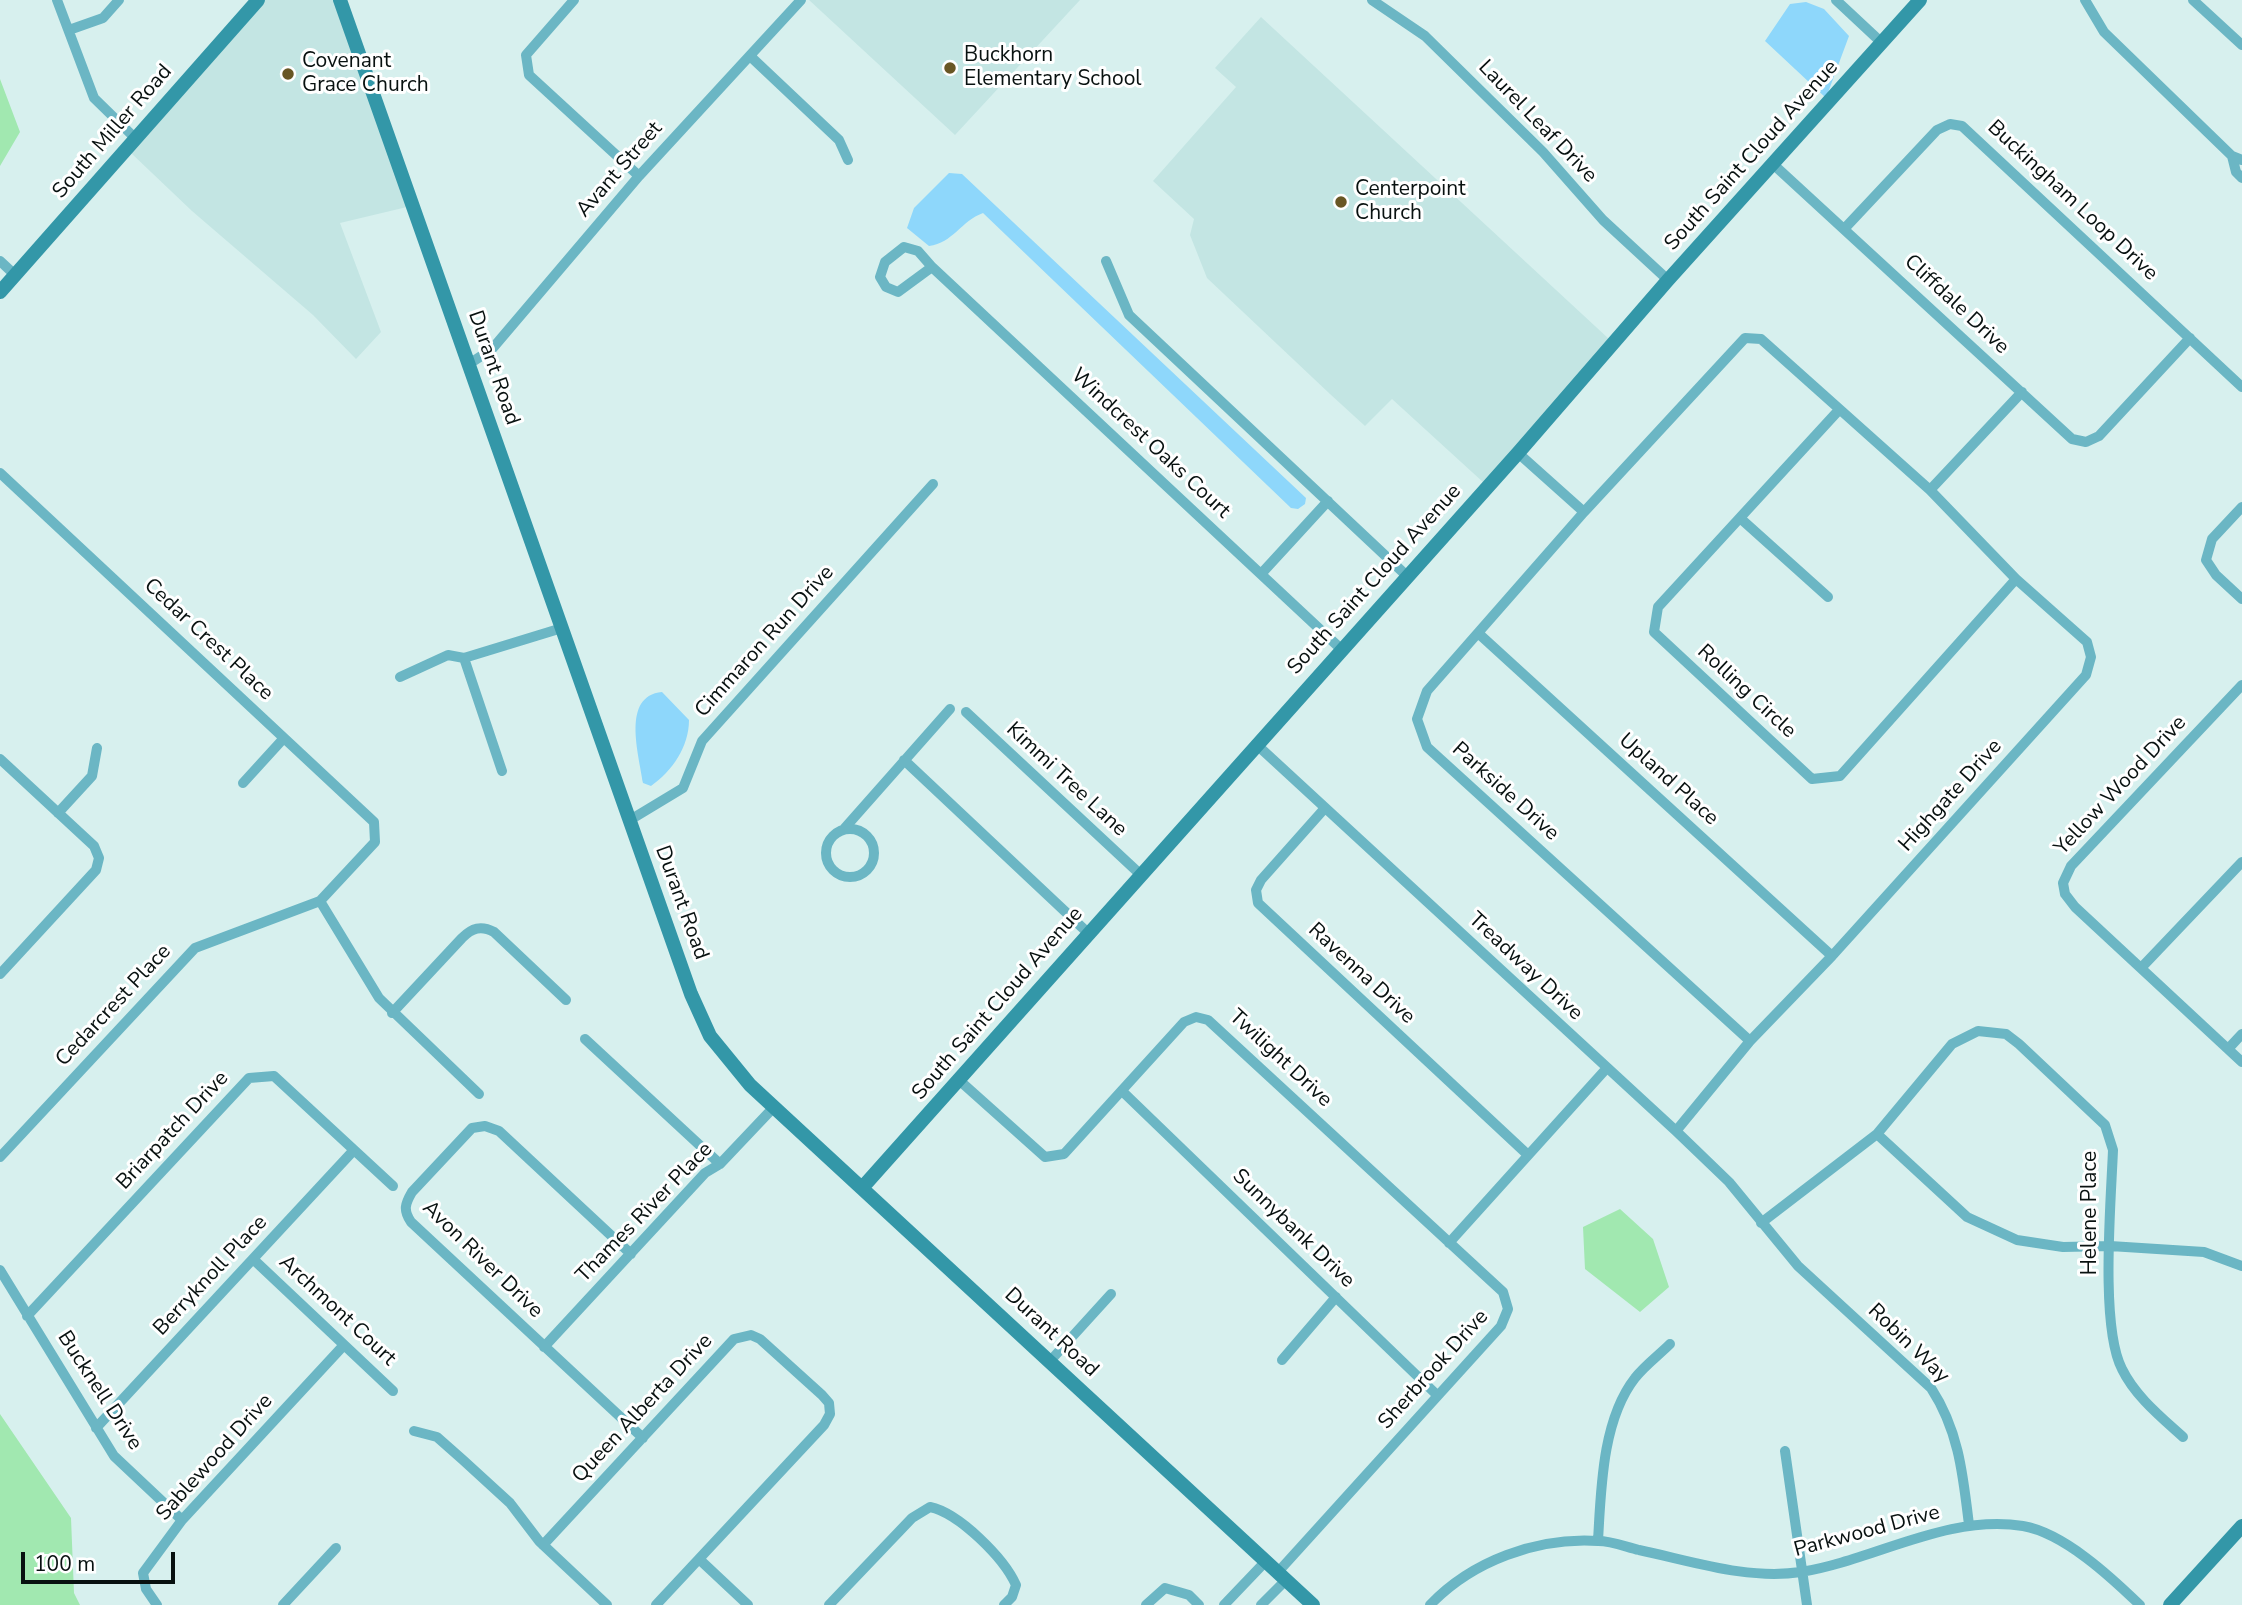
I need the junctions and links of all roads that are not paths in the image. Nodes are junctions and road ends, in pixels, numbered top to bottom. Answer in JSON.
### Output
{"nodes":[{"id":1,"x":57,"y":0,"type":"edge"},
{"id":2,"x":119,"y":0,"type":"edge"},
{"id":3,"x":258,"y":0,"type":"edge"},
{"id":4,"x":340,"y":0,"type":"edge"},
{"id":5,"x":574,"y":0,"type":"edge"},
{"id":6,"x":801,"y":0,"type":"edge"},
{"id":7,"x":1372,"y":0,"type":"edge"},
{"id":8,"x":1836,"y":0,"type":"edge"},
{"id":9,"x":1920,"y":0,"type":"edge"},
{"id":10,"x":2085,"y":0,"type":"edge"},
{"id":11,"x":2193,"y":0,"type":"edge"},
{"id":12,"x":69,"y":30,"type":"junction"},
{"id":13,"x":1882,"y":43,"type":"junction"},
{"id":14,"x":2242,"y":45,"type":"edge"},
{"id":15,"x":750,"y":55,"type":"junction"},
{"id":16,"x":135,"y":139,"type":"junction"},
{"id":17,"x":2232,"y":156,"type":"junction"},
{"id":18,"x":848,"y":160,"type":"dead end"},
{"id":19,"x":2242,"y":160,"type":"edge"},
{"id":20,"x":1774,"y":165,"type":"junction"},
{"id":21,"x":639,"y":176,"type":"junction"},
{"id":22,"x":2242,"y":178,"type":"edge"},
{"id":23,"x":1845,"y":228,"type":"junction"},
{"id":24,"x":0,"y":261,"type":"edge"},
{"id":25,"x":1106,"y":261,"type":"dead end"},
{"id":26,"x":932,"y":267,"type":"junction"},
{"id":27,"x":15,"y":275,"type":"junction"},
{"id":28,"x":1668,"y":280,"type":"junction"},
{"id":29,"x":0,"y":292,"type":"edge"},
{"id":30,"x":2190,"y":338,"type":"junction"},
{"id":31,"x":469,"y":364,"type":"junction"},
{"id":32,"x":2242,"y":387,"type":"edge"},
{"id":33,"x":2021,"y":392,"type":"junction"},
{"id":34,"x":1838,"y":411,"type":"junction"},
{"id":35,"x":1518,"y":453,"type":"junction"},
{"id":36,"x":0,"y":473,"type":"edge"},
{"id":37,"x":933,"y":484,"type":"dead end"},
{"id":38,"x":1930,"y":490,"type":"junction"},
{"id":39,"x":1328,"y":501,"type":"junction"},
{"id":40,"x":2242,"y":507,"type":"edge"},
{"id":41,"x":1584,"y":512,"type":"junction"},
{"id":42,"x":1740,"y":518,"type":"junction"},
{"id":43,"x":1261,"y":574,"type":"junction"},
{"id":44,"x":1407,"y":576,"type":"junction"},
{"id":45,"x":2016,"y":579,"type":"junction"},
{"id":46,"x":1828,"y":597,"type":"dead end"},
{"id":47,"x":2242,"y":599,"type":"edge"},
{"id":48,"x":562,"y":628,"type":"junction"},
{"id":49,"x":1478,"y":633,"type":"junction"},
{"id":50,"x":1341,"y":649,"type":"junction"},
{"id":51,"x":464,"y":658,"type":"junction"},
{"id":52,"x":400,"y":677,"type":"dead end"},
{"id":53,"x":2242,"y":685,"type":"edge"},
{"id":54,"x":950,"y":709,"type":"dead end"},
{"id":55,"x":966,"y":712,"type":"dead end"},
{"id":56,"x":284,"y":738,"type":"junction"},
{"id":57,"x":1256,"y":744,"type":"junction"},
{"id":58,"x":97,"y":748,"type":"dead end"},
{"id":59,"x":0,"y":759,"type":"edge"},
{"id":60,"x":904,"y":760,"type":"junction"},
{"id":61,"x":502,"y":771,"type":"dead end"},
{"id":62,"x":243,"y":783,"type":"dead end"},
{"id":63,"x":1325,"y":808,"type":"junction"},
{"id":64,"x":58,"y":813,"type":"junction"},
{"id":65,"x":629,"y":820,"type":"junction"},
{"id":66,"x":843,"y":830,"type":"junction"},
{"id":67,"x":375,"y":842,"type":"joint"},
{"id":68,"x":2242,"y":862,"type":"edge"},
{"id":69,"x":1141,"y":875,"type":"junction"},
{"id":70,"x":320,"y":901,"type":"junction"},
{"id":71,"x":1088,"y":933,"type":"junction"},
{"id":72,"x":1832,"y":956,"type":"junction"},
{"id":73,"x":2141,"y":968,"type":"junction"},
{"id":74,"x":0,"y":974,"type":"edge"},
{"id":75,"x":566,"y":1000,"type":"dead end"},
{"id":76,"x":392,"y":1013,"type":"junction"},
{"id":77,"x":2242,"y":1034,"type":"edge"},
{"id":78,"x":585,"y":1039,"type":"dead end"},
{"id":79,"x":1750,"y":1041,"type":"junction"},
{"id":80,"x":2228,"y":1049,"type":"junction"},
{"id":81,"x":2242,"y":1062,"type":"edge"},
{"id":82,"x":1606,"y":1069,"type":"junction"},
{"id":83,"x":960,"y":1081,"type":"junction"},
{"id":84,"x":1122,"y":1091,"type":"junction"},
{"id":85,"x":479,"y":1094,"type":"dead end"},
{"id":86,"x":774,"y":1107,"type":"junction"},
{"id":87,"x":1675,"y":1130,"type":"junction"},
{"id":88,"x":1877,"y":1133,"type":"junction"},
{"id":89,"x":354,"y":1150,"type":"junction"},
{"id":90,"x":1528,"y":1156,"type":"junction"},
{"id":91,"x":0,"y":1157,"type":"edge"},
{"id":92,"x":720,"y":1164,"type":"junction"},
{"id":93,"x":393,"y":1186,"type":"dead end"},
{"id":94,"x":862,"y":1188,"type":"junction"},
{"id":95,"x":1762,"y":1223,"type":"junction"},
{"id":96,"x":1449,"y":1243,"type":"junction"},
{"id":97,"x":2110,"y":1245,"type":"junction"},
{"id":98,"x":631,"y":1254,"type":"junction"},
{"id":99,"x":253,"y":1259,"type":"junction"},
{"id":100,"x":2242,"y":1266,"type":"edge"},
{"id":101,"x":0,"y":1270,"type":"edge"},
{"id":102,"x":1111,"y":1294,"type":"dead end"},
{"id":103,"x":1336,"y":1297,"type":"junction"},
{"id":104,"x":27,"y":1316,"type":"junction"},
{"id":105,"x":1670,"y":1344,"type":"dead end"},
{"id":106,"x":344,"y":1345,"type":"junction"},
{"id":107,"x":544,"y":1347,"type":"junction"},
{"id":108,"x":1051,"y":1360,"type":"junction"},
{"id":109,"x":1282,"y":1360,"type":"dead end"},
{"id":110,"x":393,"y":1391,"type":"dead end"},
{"id":111,"x":1437,"y":1395,"type":"junction"},
{"id":112,"x":96,"y":1428,"type":"junction"},
{"id":113,"x":414,"y":1431,"type":"dead end"},
{"id":114,"x":2183,"y":1437,"type":"dead end"},
{"id":115,"x":643,"y":1438,"type":"junction"},
{"id":116,"x":1784,"y":1451,"type":"dead end"},
{"id":117,"x":182,"y":1520,"type":"junction"},
{"id":118,"x":1969,"y":1525,"type":"junction"},
{"id":119,"x":2242,"y":1526,"type":"edge"},
{"id":120,"x":1598,"y":1541,"type":"junction"},
{"id":121,"x":543,"y":1545,"type":"junction"},
{"id":122,"x":336,"y":1548,"type":"dead end"},
{"id":123,"x":699,"y":1559,"type":"junction"},
{"id":124,"x":1266,"y":1561,"type":"junction"},
{"id":125,"x":1801,"y":1572,"type":"junction"},
{"id":126,"x":1282,"y":1576,"type":"junction"},
{"id":127,"x":158,"y":1605,"type":"edge"},
{"id":128,"x":283,"y":1605,"type":"edge"},
{"id":129,"x":607,"y":1605,"type":"edge"},
{"id":130,"x":656,"y":1605,"type":"edge"},
{"id":131,"x":748,"y":1605,"type":"edge"},
{"id":132,"x":829,"y":1605,"type":"edge"},
{"id":133,"x":1004,"y":1605,"type":"edge"},
{"id":134,"x":1146,"y":1605,"type":"edge"},
{"id":135,"x":1199,"y":1605,"type":"edge"},
{"id":136,"x":1224,"y":1605,"type":"edge"},
{"id":137,"x":1261,"y":1605,"type":"edge"},
{"id":138,"x":1313,"y":1605,"type":"edge"},
{"id":139,"x":1430,"y":1605,"type":"edge"},
{"id":140,"x":1808,"y":1605,"type":"edge"},
{"id":141,"x":2140,"y":1605,"type":"edge"},
{"id":142,"x":2170,"y":1605,"type":"edge"}],
"edges":[{"from":1,"to":12,"type":"street"},
{"from":2,"to":12,"type":"street"},
{"from":3,"to":16,"type":"street","name":"South Miller Road"},
{"from":4,"to":31,"type":"street","name":"Durant Road"},
{"from":5,"to":21,"type":"street"},
{"from":6,"to":15,"type":"street","name":"Avant Street"},
{"from":7,"to":28,"type":"street","name":"Laurel Leaf Drive"},
{"from":8,"to":13,"type":"street"},
{"from":9,"to":13,"type":"street","name":"South Saint Cloud Avenue"},
{"from":10,"to":17,"type":"street"},
{"from":11,"to":14,"type":"street"},
{"from":12,"to":16,"type":"street"},
{"from":13,"to":20,"type":"street","name":"South Saint Cloud Avenue"},
{"from":15,"to":18,"type":"street"},
{"from":15,"to":21,"type":"street","name":"Avant Street"},
{"from":16,"to":27,"type":"street","name":"South Miller Road"},
{"from":17,"to":19,"type":"street"},
{"from":17,"to":22,"type":"street"},
{"from":20,"to":23,"type":"street","name":"Cliffdale Drive"},
{"from":20,"to":28,"type":"street","name":"South Saint Cloud Avenue"},
{"from":21,"to":31,"type":"street","name":"Avant Street"},
{"from":23,"to":30,"type":"street","name":"Buckingham Loop Drive"},
{"from":23,"to":33,"type":"street","name":"Cliffdale Drive"},
{"from":24,"to":27,"type":"street"},
{"from":25,"to":39,"type":"street"},
{"from":26,"to":26,"type":"street","name":"Windcrest Oaks Court"},
{"from":26,"to":43,"type":"street","name":"Windcrest Oaks Court"},
{"from":27,"to":29,"type":"street","name":"South Miller Road"},
{"from":28,"to":35,"type":"street","name":"South Saint Cloud Avenue"},
{"from":30,"to":32,"type":"street","name":"Buckingham Loop Drive"},
{"from":30,"to":33,"type":"street","name":"Cliffdale Drive"},
{"from":31,"to":48,"type":"street","name":"Durant Road"},
{"from":33,"to":38,"type":"street"},
{"from":34,"to":38,"type":"street","name":"Highgate Drive"},
{"from":34,"to":41,"type":"street","name":"Highgate Drive"},
{"from":34,"to":42,"type":"street","name":"Rolling Circle"},
{"from":35,"to":41,"type":"street"},
{"from":35,"to":44,"type":"street","name":"South Saint Cloud Avenue"},
{"from":36,"to":56,"type":"street","name":"Cedar Crest Place"},
{"from":37,"to":65,"type":"street","name":"Cimmaron Run Drive"},
{"from":38,"to":45,"type":"street","name":"Highgate Drive"},
{"from":39,"to":43,"type":"street"},
{"from":39,"to":44,"type":"street"},
{"from":40,"to":47,"type":"street"},
{"from":41,"to":49,"type":"street","name":"Parkside Drive"},
{"from":42,"to":45,"type":"street","name":"Rolling Circle"},
{"from":42,"to":46,"type":"street"},
{"from":43,"to":50,"type":"street","name":"Windcrest Oaks Court"},
{"from":44,"to":50,"type":"street","name":"South Saint Cloud Avenue"},
{"from":45,"to":72,"type":"street","name":"Highgate Drive"},
{"from":48,"to":51,"type":"street"},
{"from":48,"to":65,"type":"street","name":"Durant Road"},
{"from":49,"to":72,"type":"street","name":"Upland Place"},
{"from":49,"to":79,"type":"street","name":"Parkside Drive"},
{"from":50,"to":57,"type":"street","name":"South Saint Cloud Avenue"},
{"from":51,"to":52,"type":"street"},
{"from":51,"to":61,"type":"street"},
{"from":53,"to":73,"type":"street","name":"Yellow Wood Drive"},
{"from":54,"to":60,"type":"street"},
{"from":55,"to":69,"type":"street","name":"Kimmi Tree Lane"},
{"from":56,"to":62,"type":"street"},
{"from":56,"to":67,"type":"street","name":"Cedar Crest Place"},
{"from":57,"to":63,"type":"street","name":"Treadway Drive"},
{"from":57,"to":69,"type":"street","name":"South Saint Cloud Avenue"},
{"from":58,"to":64,"type":"street"},
{"from":59,"to":64,"type":"street"},
{"from":60,"to":66,"type":"street"},
{"from":60,"to":71,"type":"street"},
{"from":63,"to":82,"type":"street","name":"Treadway Drive"},
{"from":63,"to":90,"type":"street","name":"Ravenna Drive"},
{"from":64,"to":74,"type":"street"},
{"from":65,"to":86,"type":"street","name":"Durant Road"},
{"from":66,"to":66,"type":"street"},
{"from":67,"to":70,"type":"street","name":"Cedarcrest Place"},
{"from":68,"to":73,"type":"street"},
{"from":69,"to":71,"type":"street","name":"South Saint Cloud Avenue"},
{"from":70,"to":76,"type":"street"},
{"from":70,"to":91,"type":"street","name":"Cedarcrest Place"},
{"from":71,"to":83,"type":"street","name":"South Saint Cloud Avenue"},
{"from":72,"to":79,"type":"street","name":"Highgate Drive"},
{"from":73,"to":80,"type":"street","name":"Yellow Wood Drive"},
{"from":75,"to":76,"type":"street"},
{"from":76,"to":85,"type":"street"},
{"from":77,"to":80,"type":"street"},
{"from":78,"to":92,"type":"street"},
{"from":79,"to":87,"type":"street","name":"Highgate Drive"},
{"from":80,"to":81,"type":"street","name":"Yellow Wood Drive"},
{"from":82,"to":87,"type":"street","name":"Treadway Drive"},
{"from":82,"to":90,"type":"street"},
{"from":83,"to":84,"type":"street","name":"Twilight Drive"},
{"from":83,"to":94,"type":"street","name":"South Saint Cloud Avenue"},
{"from":84,"to":96,"type":"street","name":"Twilight Drive"},
{"from":84,"to":103,"type":"street","name":"Sunnybank Drive"},
{"from":86,"to":92,"type":"street","name":"Thames River Place"},
{"from":86,"to":94,"type":"street","name":"Durant Road"},
{"from":87,"to":95,"type":"street","name":"Treadway Drive"},
{"from":88,"to":95,"type":"street","name":"Helene Place"},
{"from":88,"to":97,"type":"street"},
{"from":88,"to":97,"type":"street","name":"Helene Place"},
{"from":89,"to":93,"type":"street","name":"Briarpatch Drive"},
{"from":89,"to":99,"type":"street","name":"Berryknoll Place"},
{"from":89,"to":104,"type":"street","name":"Briarpatch Drive"},
{"from":90,"to":96,"type":"street"},
{"from":92,"to":98,"type":"street","name":"Thames River Place"},
{"from":94,"to":108,"type":"street","name":"Durant Road"},
{"from":95,"to":118,"type":"street","name":"Robin Way"},
{"from":96,"to":111,"type":"street","name":"Sherbrook Drive"},
{"from":97,"to":100,"type":"street"},
{"from":97,"to":114,"type":"street","name":"Helene Place"},
{"from":98,"to":107,"type":"street","name":"Thames River Place"},
{"from":98,"to":107,"type":"street","name":"Avon River Drive"},
{"from":99,"to":106,"type":"street","name":"Archmont Court"},
{"from":99,"to":112,"type":"street","name":"Berryknoll Place"},
{"from":101,"to":104,"type":"street","name":"Bucknell Drive"},
{"from":102,"to":108,"type":"street"},
{"from":103,"to":109,"type":"street"},
{"from":103,"to":111,"type":"street","name":"Sunnybank Drive"},
{"from":104,"to":112,"type":"street","name":"Bucknell Drive"},
{"from":105,"to":120,"type":"street"},
{"from":106,"to":110,"type":"street","name":"Archmont Court"},
{"from":106,"to":117,"type":"street","name":"Sablewood Drive"},
{"from":107,"to":115,"type":"street","name":"Avon River Drive"},
{"from":108,"to":124,"type":"street","name":"Durant Road"},
{"from":111,"to":126,"type":"street","name":"Sherbrook Drive"},
{"from":112,"to":117,"type":"street","name":"Bucknell Drive"},
{"from":113,"to":121,"type":"street"},
{"from":115,"to":121,"type":"street","name":"Queen Alberta Drive"},
{"from":115,"to":123,"type":"street","name":"Queen Alberta Drive"},
{"from":116,"to":125,"type":"street"},
{"from":117,"to":127,"type":"street","name":"Sablewood Drive"},
{"from":118,"to":125,"type":"street","name":"Parkwood Drive"},
{"from":118,"to":141,"type":"street","name":"Parkwood Drive"},
{"from":119,"to":142,"type":"street"},
{"from":120,"to":125,"type":"street","name":"Parkwood Drive"},
{"from":120,"to":139,"type":"street","name":"Parkwood Drive"},
{"from":121,"to":129,"type":"street"},
{"from":122,"to":128,"type":"street"},
{"from":123,"to":130,"type":"street","name":"Queen Alberta Drive"},
{"from":123,"to":131,"type":"street"},
{"from":124,"to":126,"type":"street","name":"Durant Road"},
{"from":124,"to":136,"type":"street"},
{"from":125,"to":140,"type":"street"},
{"from":126,"to":137,"type":"street","name":"Sherbrook Drive"},
{"from":126,"to":138,"type":"street","name":"Durant Road"},
{"from":132,"to":133,"type":"street"},
{"from":134,"to":135,"type":"street"}]}
